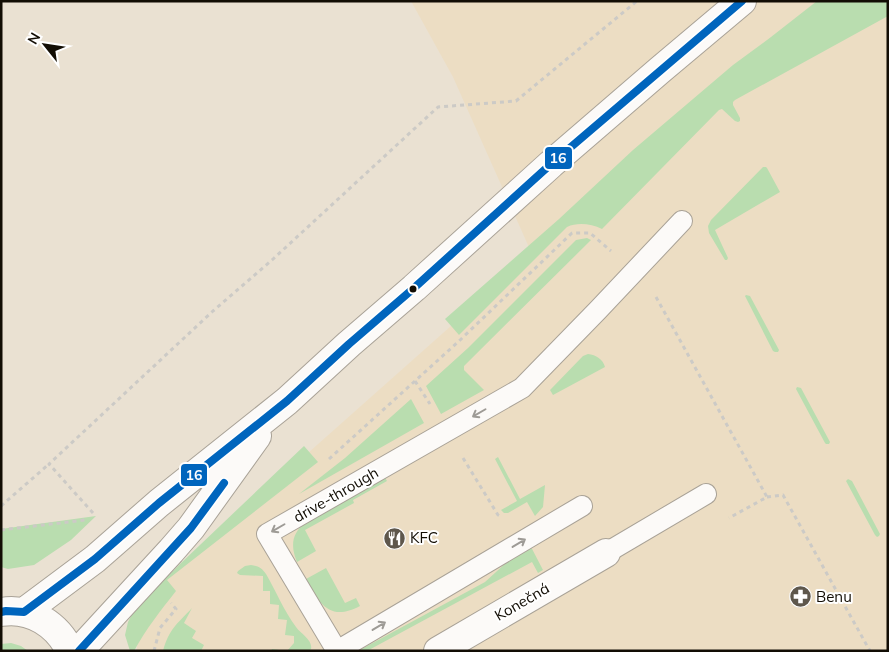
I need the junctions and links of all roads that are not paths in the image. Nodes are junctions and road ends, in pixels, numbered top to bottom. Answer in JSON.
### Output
{"nodes":[{"id":1,"x":742,"y":1,"type":"edge"},
{"id":2,"x":682,"y":221,"type":"dead end"},
{"id":3,"x":276,"y":410,"type":"junction"},
{"id":4,"x":706,"y":494,"type":"dead end"},
{"id":5,"x":582,"y":506,"type":"dead end"},
{"id":6,"x":606,"y":553,"type":"joint"},
{"id":7,"x":8,"y":610,"type":"edge"},
{"id":8,"x":70,"y":651,"type":"edge"},
{"id":9,"x":79,"y":651,"type":"edge"},
{"id":10,"x":337,"y":651,"type":"edge"},
{"id":11,"x":438,"y":651,"type":"edge"}],
"edges":[{"from":1,"to":3,"type":"main road"},
{"from":2,"to":10,"type":"lane","name":"drive-through","one_way":true},
{"from":3,"to":7,"type":"main road"},
{"from":3,"to":9,"type":"main road"},
{"from":4,"to":6,"type":"lane"},
{"from":10,"to":5,"type":"lane","name":"drive-through","one_way":true},
{"from":6,"to":11,"type":"main road","name":"Konečná"},
{"from":7,"to":8,"type":"main road"}]}
